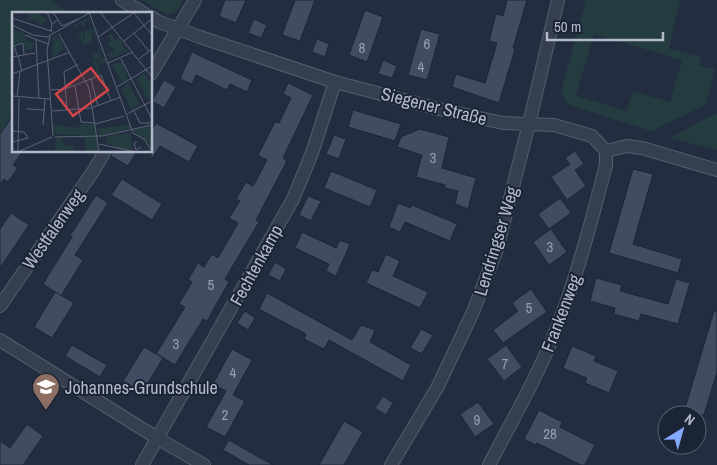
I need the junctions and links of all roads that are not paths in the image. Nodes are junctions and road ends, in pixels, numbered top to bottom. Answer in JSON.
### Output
{"nodes":[{"id":1,"x":122,"y":0,"type":"edge"},
{"id":2,"x":195,"y":0,"type":"edge"},
{"id":3,"x":558,"y":0,"type":"edge"},
{"id":4,"x":142,"y":12,"type":"edge"},
{"id":5,"x":152,"y":17,"type":"edge"},
{"id":6,"x":178,"y":29,"type":"junction"},
{"id":7,"x":152,"y":72,"type":"edge"},
{"id":8,"x":336,"y":82,"type":"junction"},
{"id":9,"x":529,"y":124,"type":"junction"},
{"id":10,"x":606,"y":151,"type":"junction"},
{"id":11,"x":104,"y":152,"type":"edge"},
{"id":12,"x":717,"y":170,"type":"edge"},
{"id":13,"x":0,"y":306,"type":"edge"},
{"id":14,"x":0,"y":340,"type":"edge"},
{"id":15,"x":157,"y":438,"type":"junction"},
{"id":16,"x":142,"y":465,"type":"edge"},
{"id":17,"x":204,"y":465,"type":"edge"},
{"id":18,"x":391,"y":465,"type":"edge"},
{"id":19,"x":489,"y":465,"type":"edge"}],
"edges":[{"from":1,"to":4,"type":"street"},
{"from":2,"to":6,"type":"street"},
{"from":3,"to":9,"type":"street","name":"Lendringser Weg"},
{"from":5,"to":6,"type":"street","name":"Siegener Straße"},
{"from":6,"to":7,"type":"street"},
{"from":6,"to":8,"type":"street","name":"Siegener Straße"},
{"from":8,"to":9,"type":"street","name":"Siegener Straße"},
{"from":8,"to":15,"type":"street","name":"Fechtenkamp"},
{"from":9,"to":10,"type":"street","name":"Siegener Straße"},
{"from":9,"to":18,"type":"street","name":"Lendringser Weg"},
{"from":10,"to":12,"type":"street"},
{"from":10,"to":19,"type":"street","name":"Frankenweg"},
{"from":11,"to":13,"type":"street","name":"Westfalenweg"},
{"from":14,"to":15,"type":"street"},
{"from":15,"to":16,"type":"street","name":"Fechtenkamp"},
{"from":15,"to":17,"type":"street"}]}
